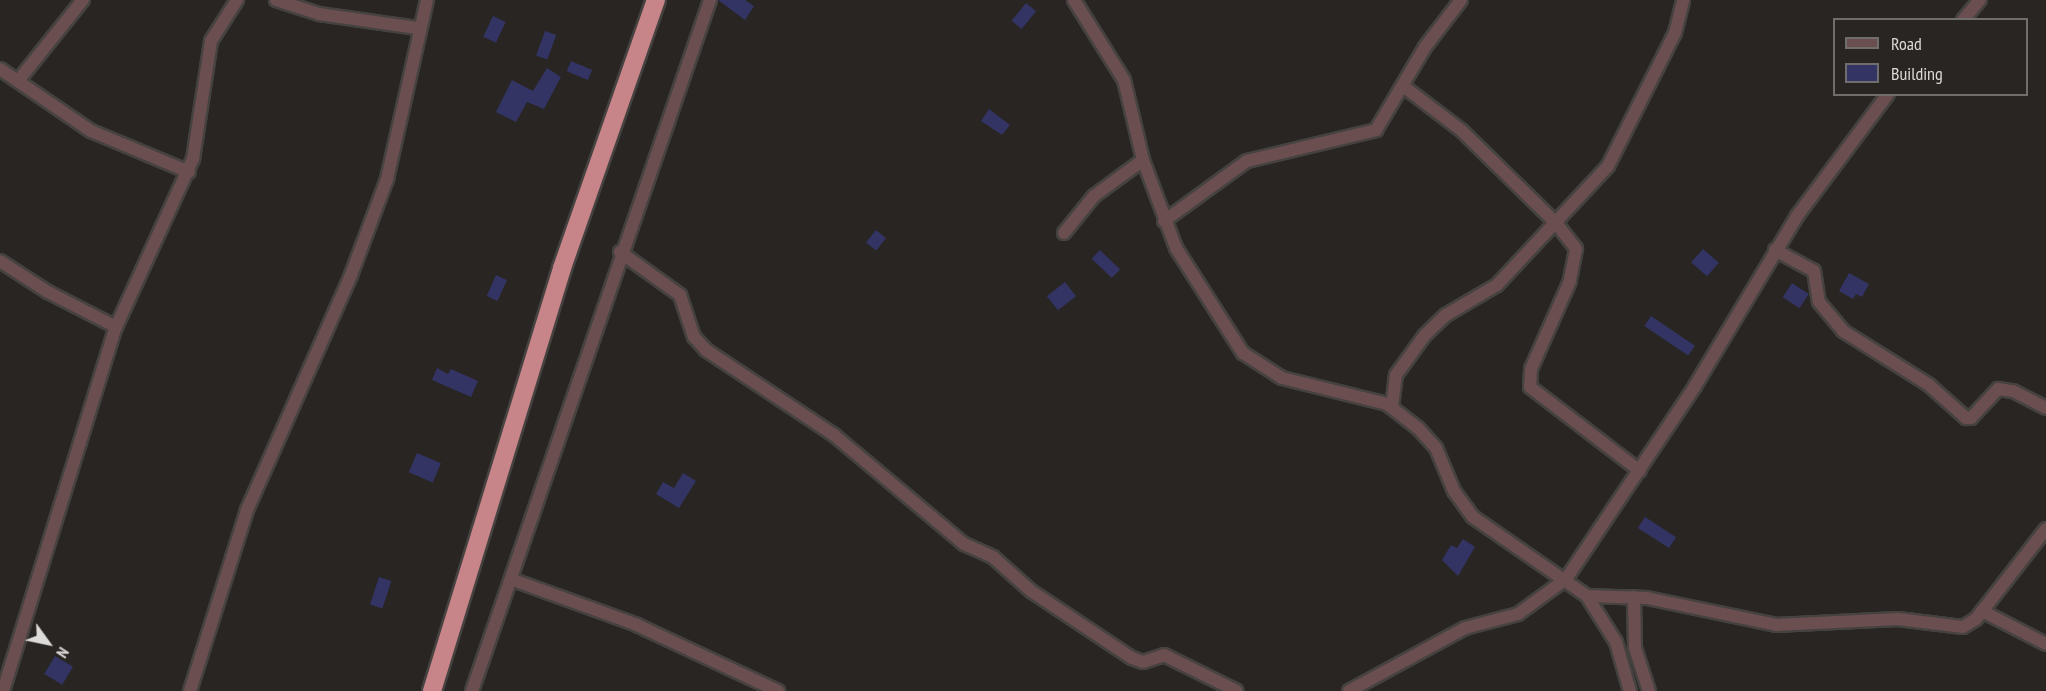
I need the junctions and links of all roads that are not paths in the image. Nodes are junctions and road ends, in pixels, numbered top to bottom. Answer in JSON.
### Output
{"nodes":[{"id":1,"x":83,"y":0,"type":"edge"},
{"id":2,"x":237,"y":0,"type":"edge"},
{"id":3,"x":276,"y":0,"type":"edge"},
{"id":4,"x":427,"y":0,"type":"edge"},
{"id":5,"x":656,"y":0,"type":"edge"},
{"id":6,"x":710,"y":0,"type":"edge"},
{"id":7,"x":1074,"y":0,"type":"edge"},
{"id":8,"x":1461,"y":0,"type":"edge"},
{"id":9,"x":1683,"y":0,"type":"edge"},
{"id":10,"x":1980,"y":0,"type":"edge"},
{"id":11,"x":1965,"y":18,"type":"edge"},
{"id":12,"x":417,"y":28,"type":"junction"},
{"id":13,"x":0,"y":69,"type":"edge"},
{"id":14,"x":18,"y":81,"type":"junction"},
{"id":15,"x":1403,"y":87,"type":"junction"},
{"id":16,"x":1887,"y":96,"type":"edge"},
{"id":17,"x":1143,"y":160,"type":"junction"},
{"id":18,"x":189,"y":172,"type":"junction"},
{"id":19,"x":1164,"y":221,"type":"junction"},
{"id":20,"x":1556,"y":223,"type":"junction"},
{"id":21,"x":1064,"y":233,"type":"dead end"},
{"id":22,"x":1775,"y":250,"type":"junction"},
{"id":23,"x":620,"y":252,"type":"junction"},
{"id":24,"x":0,"y":261,"type":"edge"},
{"id":25,"x":12,"y":269,"type":"junction"},
{"id":26,"x":0,"y":274,"type":"edge"},
{"id":27,"x":116,"y":327,"type":"junction"},
{"id":28,"x":1392,"y":407,"type":"junction"},
{"id":29,"x":2046,"y":408,"type":"edge"},
{"id":30,"x":1640,"y":471,"type":"junction"},
{"id":31,"x":2046,"y":530,"type":"edge"},
{"id":32,"x":1566,"y":579,"type":"junction"},
{"id":33,"x":513,"y":580,"type":"junction"},
{"id":34,"x":1587,"y":596,"type":"junction"},
{"id":35,"x":1634,"y":597,"type":"junction"},
{"id":36,"x":1982,"y":611,"type":"junction"},
{"id":37,"x":2046,"y":644,"type":"edge"},
{"id":38,"x":3,"y":691,"type":"edge"},
{"id":39,"x":190,"y":691,"type":"edge"},
{"id":40,"x":432,"y":691,"type":"edge"},
{"id":41,"x":472,"y":691,"type":"edge"},
{"id":42,"x":778,"y":691,"type":"edge"},
{"id":43,"x":1237,"y":691,"type":"edge"},
{"id":44,"x":1350,"y":691,"type":"edge"},
{"id":45,"x":1630,"y":691,"type":"edge"},
{"id":46,"x":1649,"y":691,"type":"edge"}],
"edges":[{"from":1,"to":14,"type":"street"},
{"from":2,"to":18,"type":"street"},
{"from":3,"to":12,"type":"street"},
{"from":4,"to":12,"type":"street"},
{"from":5,"to":40,"type":"highway"},
{"from":6,"to":23,"type":"street"},
{"from":7,"to":17,"type":"street"},
{"from":8,"to":15,"type":"street"},
{"from":9,"to":20,"type":"street"},
{"from":10,"to":11,"type":"street"},
{"from":12,"to":39,"type":"street"},
{"from":13,"to":14,"type":"street"},
{"from":14,"to":18,"type":"street"},
{"from":15,"to":19,"type":"street"},
{"from":15,"to":20,"type":"street"},
{"from":16,"to":22,"type":"street"},
{"from":17,"to":19,"type":"street"},
{"from":17,"to":21,"type":"street"},
{"from":18,"to":27,"type":"street"},
{"from":19,"to":28,"type":"street"},
{"from":20,"to":28,"type":"street"},
{"from":20,"to":30,"type":"street"},
{"from":22,"to":29,"type":"street"},
{"from":22,"to":30,"type":"street"},
{"from":23,"to":33,"type":"street"},
{"from":23,"to":43,"type":"street"},
{"from":24,"to":25,"type":"street"},
{"from":25,"to":26,"type":"street"},
{"from":25,"to":27,"type":"street"},
{"from":27,"to":38,"type":"street"},
{"from":28,"to":32,"type":"street"},
{"from":30,"to":32,"type":"street"},
{"from":31,"to":36,"type":"street"},
{"from":32,"to":34,"type":"street"},
{"from":32,"to":44,"type":"street"},
{"from":33,"to":41,"type":"street"},
{"from":33,"to":42,"type":"street"},
{"from":34,"to":35,"type":"street"},
{"from":34,"to":45,"type":"street"},
{"from":35,"to":36,"type":"street"},
{"from":35,"to":46,"type":"street"},
{"from":36,"to":37,"type":"street"}]}
